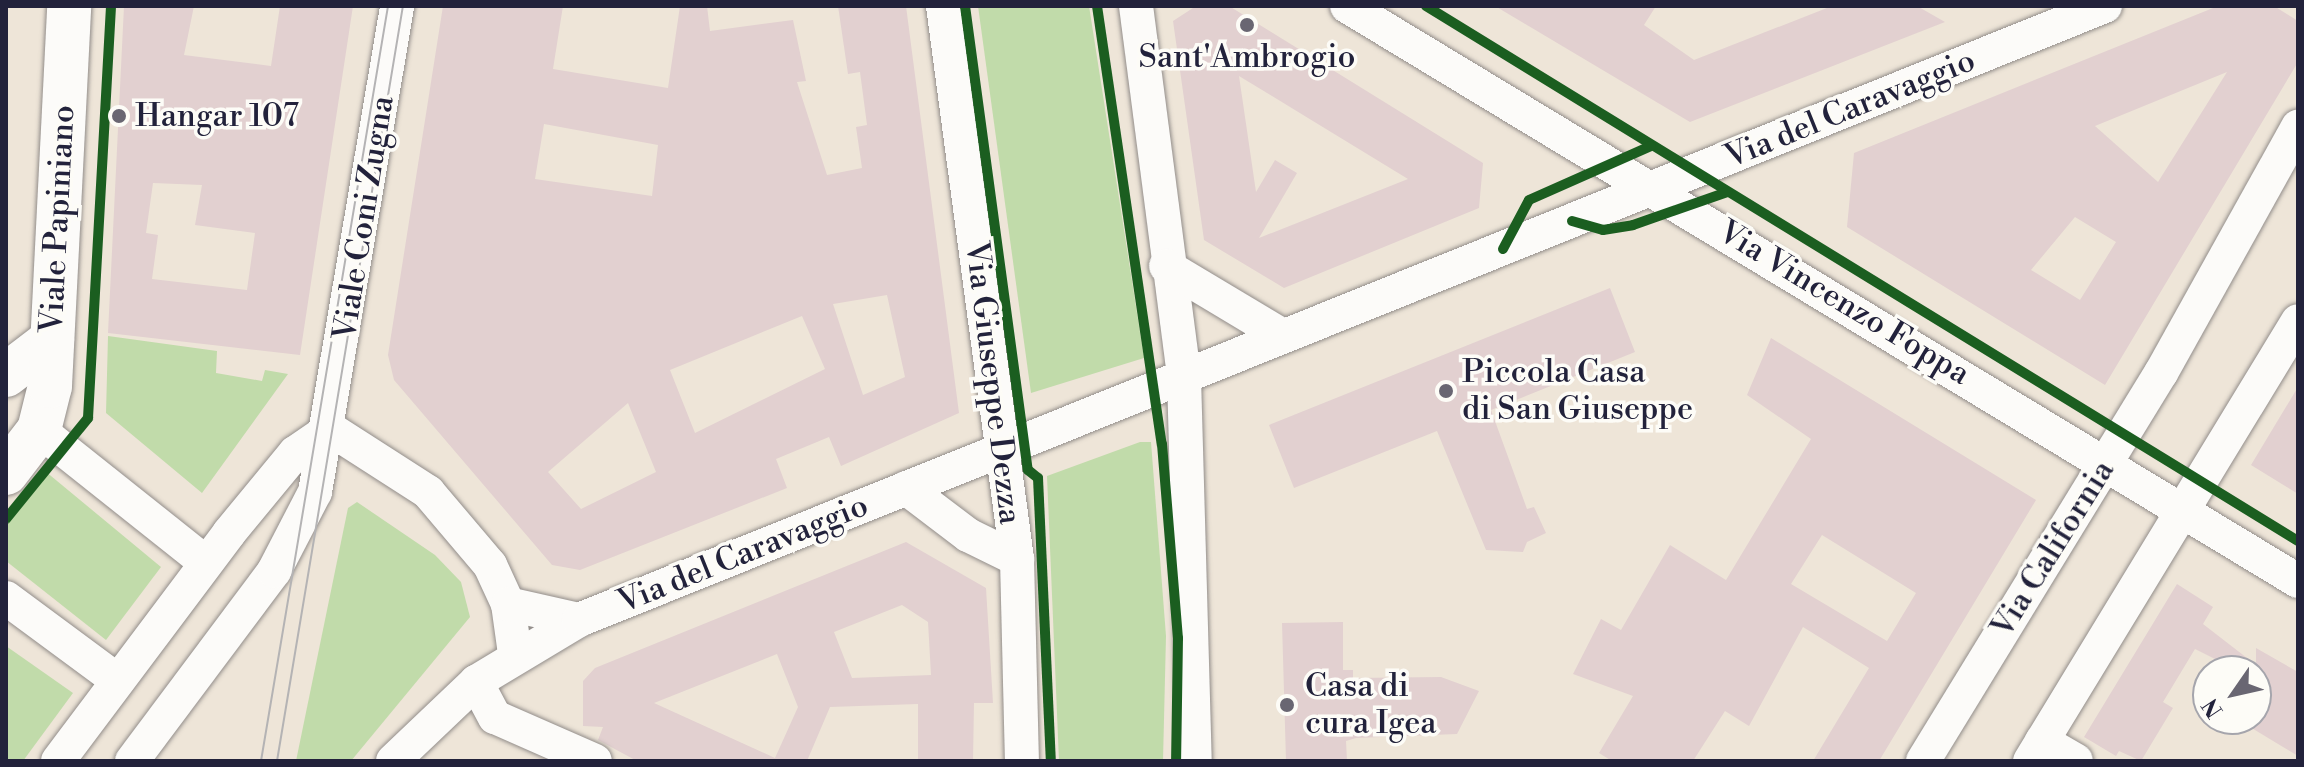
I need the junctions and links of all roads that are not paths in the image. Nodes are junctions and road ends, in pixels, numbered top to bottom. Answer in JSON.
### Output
{"nodes":[{"id":1,"x":69,"y":6,"type":"edge"},
{"id":2,"x":397,"y":6,"type":"edge"},
{"id":3,"x":943,"y":6,"type":"edge"},
{"id":4,"x":1136,"y":6,"type":"edge"},
{"id":5,"x":1347,"y":6,"type":"edge"},
{"id":6,"x":2105,"y":6,"type":"edge"},
{"id":7,"x":2298,"y":127,"type":"edge"},
{"id":8,"x":1655,"y":189,"type":"junction"},
{"id":9,"x":1166,"y":266,"type":"junction"},
{"id":10,"x":2298,"y":321,"type":"edge"},
{"id":11,"x":1283,"y":336,"type":"junction"},
{"id":12,"x":52,"y":340,"type":"junction"},
{"id":13,"x":6,"y":375,"type":"edge"},
{"id":14,"x":1184,"y":377,"type":"junction"},
{"id":15,"x":330,"y":429,"type":"junction"},
{"id":16,"x":23,"y":430,"type":"edge"},
{"id":17,"x":1001,"y":451,"type":"junction"},
{"id":18,"x":2107,"y":462,"type":"junction"},
{"id":19,"x":6,"y":473,"type":"edge"},
{"id":20,"x":906,"y":488,"type":"junction"},
{"id":21,"x":2184,"y":512,"type":"junction"},
{"id":22,"x":1017,"y":559,"type":"junction"},
{"id":23,"x":205,"y":562,"type":"junction"},
{"id":24,"x":2298,"y":581,"type":"edge"},
{"id":25,"x":8,"y":603,"type":"edge"},
{"id":26,"x":508,"y":604,"type":"junction"},
{"id":27,"x":579,"y":620,"type":"junction"},
{"id":28,"x":515,"y":654,"type":"junction"},
{"id":29,"x":118,"y":681,"type":"junction"},
{"id":30,"x":476,"y":682,"type":"junction"},
{"id":31,"x":2036,"y":751,"type":"edge"},
{"id":32,"x":58,"y":761,"type":"edge"},
{"id":33,"x":132,"y":761,"type":"edge"},
{"id":34,"x":393,"y":761,"type":"edge"},
{"id":35,"x":595,"y":761,"type":"edge"},
{"id":36,"x":1022,"y":761,"type":"edge"},
{"id":37,"x":1195,"y":761,"type":"edge"},
{"id":38,"x":1923,"y":761,"type":"edge"},
{"id":39,"x":2076,"y":761,"type":"edge"}],
"edges":[{"from":1,"to":12,"type":"main road","name":"Viale Papiniano"},
{"from":2,"to":15,"type":"street","name":"Viale Coni Zugna"},
{"from":3,"to":17,"type":"street","name":"Via Giuseppe Dezza"},
{"from":4,"to":9,"type":"street"},
{"from":5,"to":8,"type":"street","name":"Via Vincenzo Foppa"},
{"from":6,"to":8,"type":"street","name":"Via del Caravaggio"},
{"from":7,"to":18,"type":"street","name":"Via California"},
{"from":8,"to":11,"type":"street","name":"Via del Caravaggio"},
{"from":8,"to":18,"type":"street","name":"Via Vincenzo Foppa"},
{"from":9,"to":11,"type":"street"},
{"from":9,"to":14,"type":"street"},
{"from":10,"to":21,"type":"street"},
{"from":11,"to":14,"type":"street","name":"Via del Caravaggio"},
{"from":12,"to":13,"type":"main road"},
{"from":12,"to":16,"type":"main road","name":"Viale Papiniano"},
{"from":14,"to":17,"type":"street","name":"Via del Caravaggio"},
{"from":14,"to":37,"type":"street"},
{"from":15,"to":23,"type":"street"},
{"from":15,"to":26,"type":"street"},
{"from":15,"to":33,"type":"street","name":"Viale Coni Zugna"},
{"from":16,"to":19,"type":"main road"},
{"from":16,"to":23,"type":"street"},
{"from":17,"to":20,"type":"street","name":"Via del Caravaggio"},
{"from":17,"to":22,"type":"street","name":"Via Giuseppe Dezza"},
{"from":18,"to":21,"type":"street","name":"Via Vincenzo Foppa"},
{"from":18,"to":38,"type":"street","name":"Via California"},
{"from":20,"to":22,"type":"street","name":"Via del Caravaggio"},
{"from":20,"to":27,"type":"street","name":"Via del Caravaggio"},
{"from":21,"to":24,"type":"street","name":"Via Vincenzo Foppa"},
{"from":21,"to":31,"type":"street"},
{"from":22,"to":36,"type":"street","name":"Via Giuseppe Dezza"},
{"from":23,"to":29,"type":"street"},
{"from":25,"to":29,"type":"street"},
{"from":26,"to":27,"type":"street"},
{"from":26,"to":28,"type":"street"},
{"from":27,"to":28,"type":"street","name":"Via del Caravaggio"},
{"from":28,"to":30,"type":"street","name":"Via del Caravaggio"},
{"from":29,"to":32,"type":"street"},
{"from":30,"to":34,"type":"street","name":"Via del Caravaggio"},
{"from":30,"to":35,"type":"street"},
{"from":31,"to":39,"type":"street"}]}
